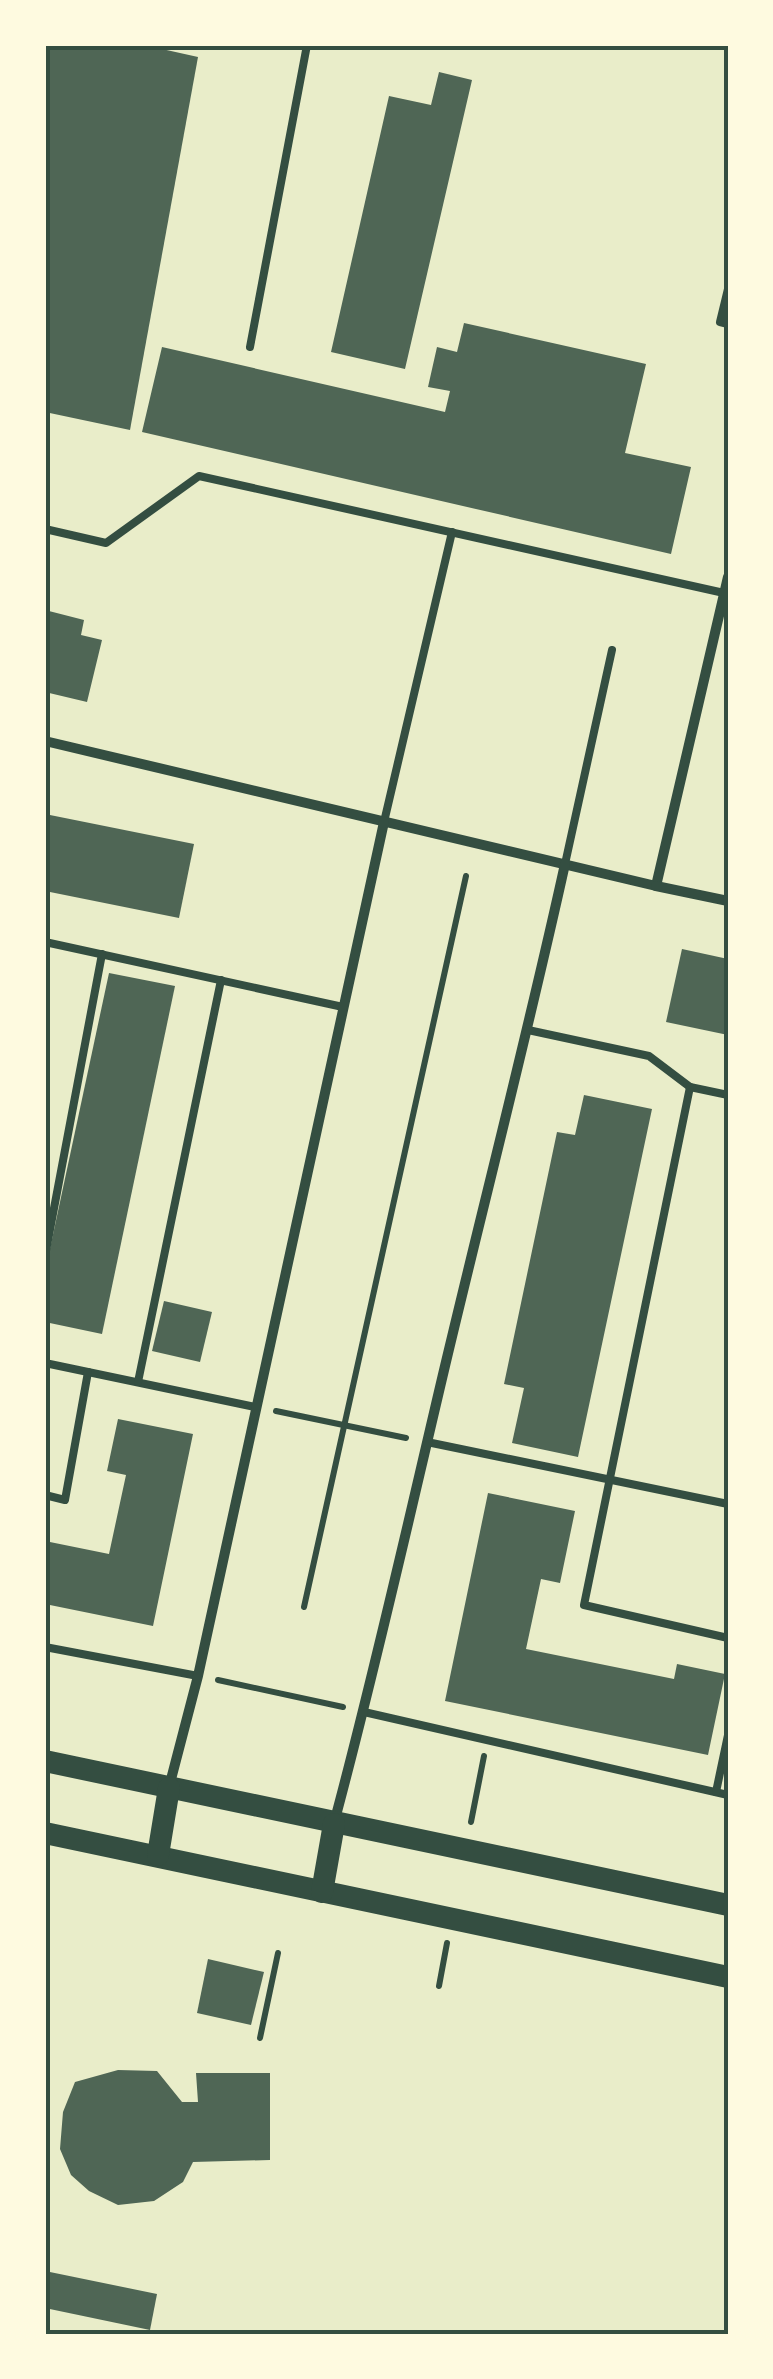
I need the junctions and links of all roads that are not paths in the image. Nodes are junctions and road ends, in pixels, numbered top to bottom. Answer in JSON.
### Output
{"nodes":[{"id":1,"x":307,"y":45,"type":"edge"},
{"id":2,"x":728,"y":288,"type":"edge"},
{"id":3,"x":728,"y":324,"type":"edge"},
{"id":4,"x":250,"y":346,"type":"dead end"},
{"id":5,"x":45,"y":528,"type":"edge"},
{"id":6,"x":452,"y":532,"type":"junction"},
{"id":7,"x":728,"y":577,"type":"edge"},
{"id":8,"x":724,"y":593,"type":"junction"},
{"id":9,"x":612,"y":650,"type":"dead end"},
{"id":10,"x":45,"y":740,"type":"edge"},
{"id":11,"x":384,"y":822,"type":"junction"},
{"id":12,"x":565,"y":864,"type":"junction"},
{"id":13,"x":656,"y":886,"type":"junction"},
{"id":14,"x":728,"y":901,"type":"edge"},
{"id":15,"x":45,"y":942,"type":"edge"},
{"id":16,"x":102,"y":954,"type":"junction"},
{"id":17,"x":221,"y":980,"type":"junction"},
{"id":18,"x":343,"y":1007,"type":"junction"},
{"id":19,"x":528,"y":1030,"type":"junction"},
{"id":20,"x":690,"y":1088,"type":"junction"},
{"id":21,"x":728,"y":1095,"type":"edge"},
{"id":22,"x":45,"y":1256,"type":"edge"},
{"id":23,"x":45,"y":1363,"type":"edge"},
{"id":24,"x":88,"y":1372,"type":"junction"},
{"id":25,"x":138,"y":1382,"type":"junction"},
{"id":26,"x":255,"y":1408,"type":"junction"},
{"id":27,"x":427,"y":1442,"type":"junction"},
{"id":28,"x":611,"y":1480,"type":"junction"},
{"id":29,"x":45,"y":1496,"type":"edge"},
{"id":30,"x":728,"y":1504,"type":"edge"},
{"id":31,"x":728,"y":1638,"type":"edge"},
{"id":32,"x":45,"y":1647,"type":"edge"},
{"id":33,"x":198,"y":1676,"type":"junction"},
{"id":34,"x":364,"y":1712,"type":"junction"},
{"id":35,"x":728,"y":1735,"type":"edge"},
{"id":36,"x":45,"y":1760,"type":"edge"},
{"id":37,"x":169,"y":1788,"type":"junction"},
{"id":38,"x":716,"y":1792,"type":"junction"},
{"id":39,"x":728,"y":1795,"type":"edge"},
{"id":40,"x":334,"y":1824,"type":"junction"},
{"id":41,"x":45,"y":1832,"type":"edge"},
{"id":42,"x":158,"y":1855,"type":"junction"},
{"id":43,"x":322,"y":1892,"type":"junction"},
{"id":44,"x":728,"y":1906,"type":"edge"},
{"id":45,"x":728,"y":1976,"type":"edge"}],
"edges":[{"from":1,"to":4,"type":"lane"},
{"from":2,"to":3,"type":"lane"},
{"from":5,"to":6,"type":"lane"},
{"from":6,"to":8,"type":"lane"},
{"from":6,"to":11,"type":"lane"},
{"from":7,"to":8,"type":"street"},
{"from":8,"to":13,"type":"street"},
{"from":9,"to":12,"type":"lane"},
{"from":10,"to":11,"type":"street"},
{"from":11,"to":12,"type":"street"},
{"from":11,"to":18,"type":"street"},
{"from":12,"to":13,"type":"street"},
{"from":12,"to":19,"type":"street"},
{"from":13,"to":14,"type":"street"},
{"from":15,"to":16,"type":"lane"},
{"from":16,"to":17,"type":"lane"},
{"from":16,"to":22,"type":"lane"},
{"from":17,"to":18,"type":"lane"},
{"from":17,"to":25,"type":"lane"},
{"from":18,"to":26,"type":"street"},
{"from":19,"to":20,"type":"lane"},
{"from":19,"to":27,"type":"street"},
{"from":20,"to":21,"type":"lane"},
{"from":20,"to":28,"type":"lane"},
{"from":23,"to":24,"type":"lane"},
{"from":24,"to":25,"type":"lane"},
{"from":24,"to":29,"type":"lane"},
{"from":25,"to":26,"type":"lane"},
{"from":26,"to":33,"type":"street"},
{"from":27,"to":28,"type":"lane"},
{"from":27,"to":34,"type":"street"},
{"from":28,"to":30,"type":"lane"},
{"from":28,"to":31,"type":"lane"},
{"from":32,"to":33,"type":"lane"},
{"from":33,"to":37,"type":"street"},
{"from":34,"to":38,"type":"lane"},
{"from":34,"to":40,"type":"street"},
{"from":35,"to":38,"type":"lane"},
{"from":36,"to":37,"type":"main road"},
{"from":37,"to":40,"type":"main road"},
{"from":37,"to":42,"type":"main road"},
{"from":38,"to":39,"type":"lane"},
{"from":40,"to":43,"type":"main road"},
{"from":40,"to":44,"type":"main road"},
{"from":41,"to":42,"type":"main road"},
{"from":42,"to":43,"type":"main road"},
{"from":43,"to":45,"type":"main road"}]}
